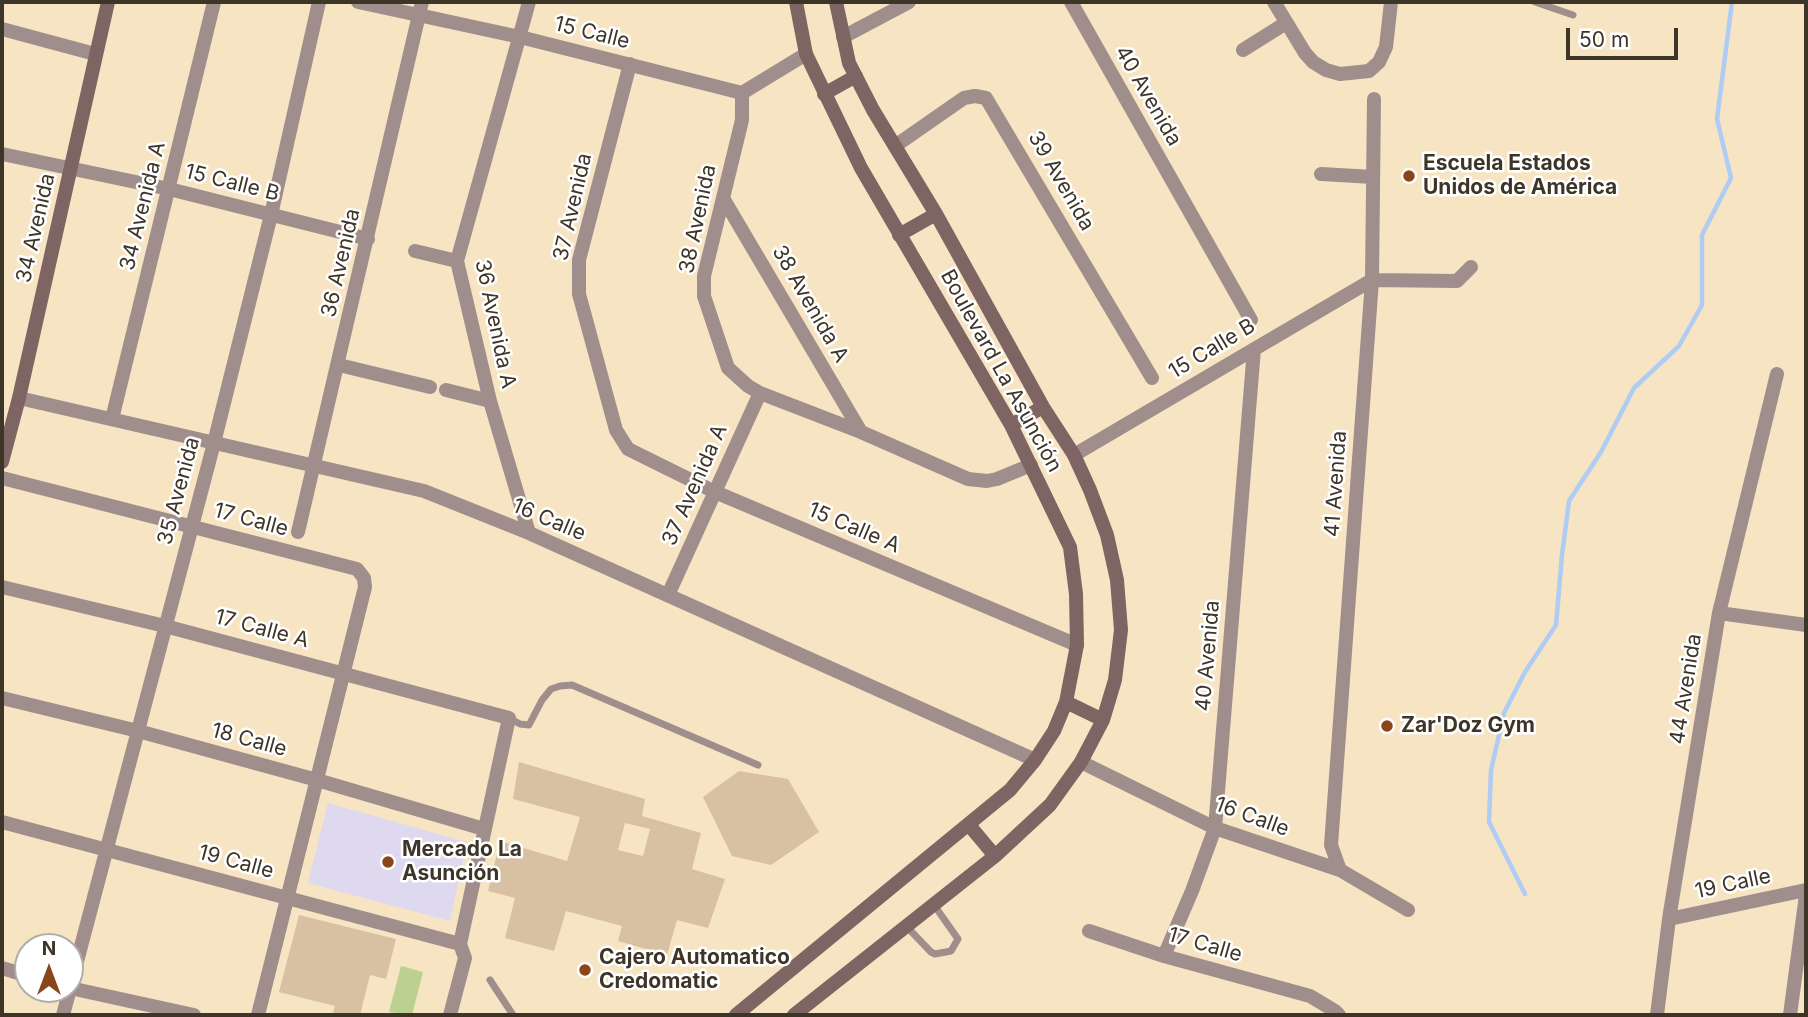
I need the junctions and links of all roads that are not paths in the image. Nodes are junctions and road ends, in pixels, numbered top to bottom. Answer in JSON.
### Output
{"nodes":[{"id":1,"x":108,"y":2,"type":"edge"},
{"id":2,"x":214,"y":2,"type":"edge"},
{"id":3,"x":319,"y":2,"type":"edge"},
{"id":4,"x":359,"y":2,"type":"edge"},
{"id":5,"x":529,"y":2,"type":"edge"},
{"id":6,"x":796,"y":2,"type":"edge"},
{"id":7,"x":836,"y":2,"type":"edge"},
{"id":8,"x":909,"y":2,"type":"edge"},
{"id":9,"x":1070,"y":2,"type":"edge"},
{"id":10,"x":1274,"y":2,"type":"edge"},
{"id":11,"x":1391,"y":2,"type":"edge"},
{"id":12,"x":1535,"y":2,"type":"edge"},
{"id":13,"x":421,"y":8,"type":"edge"},
{"id":14,"x":1573,"y":15,"type":"dead end"},
{"id":15,"x":1286,"y":23,"type":"junction"},
{"id":16,"x":2,"y":29,"type":"edge"},
{"id":17,"x":520,"y":37,"type":"junction"},
{"id":18,"x":843,"y":37,"type":"junction"},
{"id":19,"x":1243,"y":50,"type":"dead end"},
{"id":20,"x":95,"y":54,"type":"junction"},
{"id":21,"x":806,"y":54,"type":"junction"},
{"id":22,"x":630,"y":64,"type":"junction"},
{"id":23,"x":856,"y":76,"type":"junction"},
{"id":24,"x":743,"y":93,"type":"junction"},
{"id":25,"x":824,"y":94,"type":"junction"},
{"id":26,"x":1374,"y":99,"type":"dead end"},
{"id":27,"x":895,"y":146,"type":"junction"},
{"id":28,"x":2,"y":154,"type":"edge"},
{"id":29,"x":70,"y":169,"type":"junction"},
{"id":30,"x":1321,"y":174,"type":"dead end"},
{"id":31,"x":1373,"y":177,"type":"junction"},
{"id":32,"x":169,"y":189,"type":"junction"},
{"id":33,"x":723,"y":198,"type":"junction"},
{"id":34,"x":936,"y":214,"type":"junction"},
{"id":35,"x":271,"y":215,"type":"junction"},
{"id":36,"x":899,"y":235,"type":"junction"},
{"id":37,"x":368,"y":239,"type":"junction"},
{"id":38,"x":415,"y":251,"type":"dead end"},
{"id":39,"x":457,"y":261,"type":"junction"},
{"id":40,"x":1471,"y":267,"type":"dead end"},
{"id":41,"x":1372,"y":280,"type":"junction"},
{"id":42,"x":1251,"y":320,"type":"dead end"},
{"id":43,"x":1254,"y":349,"type":"junction"},
{"id":44,"x":339,"y":365,"type":"junction"},
{"id":45,"x":1777,"y":374,"type":"dead end"},
{"id":46,"x":1152,"y":378,"type":"dead end"},
{"id":47,"x":430,"y":387,"type":"dead end"},
{"id":48,"x":446,"y":390,"type":"dead end"},
{"id":49,"x":754,"y":390,"type":"junction"},
{"id":50,"x":19,"y":398,"type":"junction"},
{"id":51,"x":490,"y":401,"type":"junction"},
{"id":52,"x":1044,"y":407,"type":"junction"},
{"id":53,"x":112,"y":419,"type":"junction"},
{"id":54,"x":1012,"y":425,"type":"junction"},
{"id":55,"x":860,"y":432,"type":"junction"},
{"id":56,"x":621,"y":440,"type":"joint"},
{"id":57,"x":214,"y":443,"type":"junction"},
{"id":58,"x":1073,"y":455,"type":"junction"},
{"id":59,"x":2,"y":462,"type":"edge"},
{"id":60,"x":1031,"y":465,"type":"junction"},
{"id":61,"x":315,"y":467,"type":"junction"},
{"id":62,"x":2,"y":478,"type":"edge"},
{"id":63,"x":715,"y":492,"type":"junction"},
{"id":64,"x":192,"y":526,"type":"junction"},
{"id":65,"x":298,"y":532,"type":"dead end"},
{"id":66,"x":530,"y":533,"type":"junction"},
{"id":67,"x":2,"y":587,"type":"edge"},
{"id":68,"x":668,"y":595,"type":"junction"},
{"id":69,"x":1719,"y":613,"type":"junction"},
{"id":70,"x":1806,"y":625,"type":"edge"},
{"id":71,"x":165,"y":626,"type":"junction"},
{"id":72,"x":1077,"y":645,"type":"junction"},
{"id":73,"x":344,"y":672,"type":"junction"},
{"id":74,"x":2,"y":698,"type":"edge"},
{"id":75,"x":1066,"y":702,"type":"junction"},
{"id":76,"x":509,"y":718,"type":"junction"},
{"id":77,"x":1103,"y":720,"type":"junction"},
{"id":78,"x":138,"y":731,"type":"junction"},
{"id":79,"x":1035,"y":761,"type":"junction"},
{"id":80,"x":1081,"y":762,"type":"junction"},
{"id":81,"x":758,"y":765,"type":"dead end"},
{"id":82,"x":317,"y":780,"type":"junction"},
{"id":83,"x":2,"y":822,"type":"edge"},
{"id":84,"x":969,"y":825,"type":"junction"},
{"id":85,"x":1215,"y":828,"type":"junction"},
{"id":86,"x":484,"y":829,"type":"junction"},
{"id":87,"x":106,"y":850,"type":"junction"},
{"id":88,"x":995,"y":856,"type":"junction"},
{"id":89,"x":1340,"y":870,"type":"junction"},
{"id":90,"x":1806,"y":892,"type":"edge"},
{"id":91,"x":286,"y":897,"type":"junction"},
{"id":92,"x":934,"y":905,"type":"junction"},
{"id":93,"x":1408,"y":910,"type":"dead end"},
{"id":94,"x":1669,"y":919,"type":"junction"},
{"id":95,"x":906,"y":926,"type":"junction"},
{"id":96,"x":1089,"y":931,"type":"dead end"},
{"id":97,"x":84,"y":934,"type":"edge"},
{"id":98,"x":460,"y":944,"type":"junction"},
{"id":99,"x":1164,"y":956,"type":"junction"},
{"id":100,"x":490,"y":980,"type":"dead end"},
{"id":101,"x":84,"y":991,"type":"edge"},
{"id":102,"x":747,"y":1010,"type":"edge"},
{"id":103,"x":194,"y":1015,"type":"edge"},
{"id":104,"x":258,"y":1015,"type":"edge"},
{"id":105,"x":450,"y":1015,"type":"edge"},
{"id":106,"x":513,"y":1015,"type":"edge"},
{"id":107,"x":736,"y":1015,"type":"edge"},
{"id":108,"x":794,"y":1015,"type":"edge"},
{"id":109,"x":1339,"y":1015,"type":"edge"},
{"id":110,"x":1657,"y":1015,"type":"edge"},
{"id":111,"x":1790,"y":1015,"type":"edge"}],
"edges":[{"from":1,"to":20,"type":"main road","name":"34 Avenida"},
{"from":2,"to":32,"type":"street","name":"34 Avenida A"},
{"from":3,"to":35,"type":"street","name":"35 Avenida"},
{"from":4,"to":13,"type":"street","name":"15 Calle"},
{"from":5,"to":17,"type":"street","name":"36 Avenida A"},
{"from":6,"to":21,"type":"main road","name":"Boulevard La Asunción"},
{"from":7,"to":18,"type":"main road","name":"Boulevard La Asunción"},
{"from":8,"to":18,"type":"street"},
{"from":9,"to":42,"type":"street","name":"40 Avenida"},
{"from":10,"to":15,"type":"street"},
{"from":11,"to":15,"type":"street"},
{"from":12,"to":14,"type":"lane"},
{"from":13,"to":17,"type":"street","name":"15 Calle"},
{"from":13,"to":37,"type":"street","name":"36 Avenida"},
{"from":15,"to":19,"type":"street"},
{"from":16,"to":20,"type":"street"},
{"from":17,"to":22,"type":"street","name":"15 Calle"},
{"from":17,"to":39,"type":"street","name":"36 Avenida A"},
{"from":18,"to":23,"type":"main road","name":"Boulevard La Asunción"},
{"from":20,"to":29,"type":"main road","name":"34 Avenida"},
{"from":21,"to":24,"type":"street"},
{"from":21,"to":25,"type":"main road","name":"Boulevard La Asunción"},
{"from":22,"to":24,"type":"street","name":"15 Calle"},
{"from":22,"to":56,"type":"street","name":"37 Avenida"},
{"from":23,"to":25,"type":"main road"},
{"from":23,"to":27,"type":"main road","name":"Boulevard La Asunción"},
{"from":24,"to":33,"type":"street","name":"38 Avenida"},
{"from":25,"to":36,"type":"main road","name":"Boulevard La Asunción"},
{"from":26,"to":31,"type":"street","name":"41 Avenida"},
{"from":27,"to":34,"type":"main road","name":"Boulevard La Asunción"},
{"from":27,"to":46,"type":"street","name":"39 Avenida"},
{"from":28,"to":29,"type":"street","name":"15 Calle B"},
{"from":29,"to":32,"type":"street","name":"15 Calle B"},
{"from":29,"to":50,"type":"main road","name":"34 Avenida"},
{"from":30,"to":31,"type":"street"},
{"from":31,"to":41,"type":"street","name":"41 Avenida"},
{"from":32,"to":35,"type":"street","name":"15 Calle B"},
{"from":32,"to":53,"type":"street","name":"34 Avenida A"},
{"from":33,"to":49,"type":"street","name":"38 Avenida"},
{"from":33,"to":55,"type":"street","name":"38 Avenida A"},
{"from":34,"to":36,"type":"main road"},
{"from":34,"to":52,"type":"main road","name":"Boulevard La Asunción"},
{"from":35,"to":37,"type":"street","name":"15 Calle B"},
{"from":35,"to":57,"type":"street","name":"35 Avenida"},
{"from":36,"to":54,"type":"main road","name":"Boulevard La Asunción"},
{"from":37,"to":44,"type":"street","name":"36 Avenida"},
{"from":38,"to":39,"type":"street"},
{"from":39,"to":51,"type":"street","name":"36 Avenida A"},
{"from":40,"to":41,"type":"street"},
{"from":41,"to":43,"type":"street","name":"15 Calle B"},
{"from":41,"to":89,"type":"street","name":"41 Avenida"},
{"from":43,"to":58,"type":"street","name":"15 Calle B"},
{"from":43,"to":85,"type":"street","name":"40 Avenida"},
{"from":44,"to":47,"type":"street"},
{"from":44,"to":61,"type":"street","name":"36 Avenida"},
{"from":45,"to":69,"type":"street","name":"44 Avenida"},
{"from":48,"to":51,"type":"street"},
{"from":49,"to":55,"type":"street"},
{"from":49,"to":63,"type":"street","name":"37 Avenida A"},
{"from":50,"to":53,"type":"street","name":"16 Calle"},
{"from":50,"to":59,"type":"main road","name":"34 Avenida"},
{"from":51,"to":66,"type":"street","name":"36 Avenida A"},
{"from":52,"to":54,"type":"main road"},
{"from":52,"to":58,"type":"main road","name":"Boulevard La Asunción"},
{"from":53,"to":57,"type":"street","name":"16 Calle"},
{"from":54,"to":60,"type":"main road","name":"Boulevard La Asunción"},
{"from":55,"to":60,"type":"street"},
{"from":56,"to":63,"type":"street","name":"15 Calle A"},
{"from":57,"to":61,"type":"street","name":"16 Calle"},
{"from":57,"to":64,"type":"street","name":"35 Avenida"},
{"from":58,"to":77,"type":"main road","name":"Boulevard La Asunción"},
{"from":60,"to":72,"type":"main road","name":"Boulevard La Asunción"},
{"from":61,"to":65,"type":"street","name":"36 Avenida"},
{"from":61,"to":66,"type":"street","name":"16 Calle"},
{"from":62,"to":64,"type":"street","name":"17 Calle"},
{"from":63,"to":68,"type":"street","name":"37 Avenida A"},
{"from":63,"to":72,"type":"street","name":"15 Calle A"},
{"from":64,"to":71,"type":"street","name":"35 Avenida"},
{"from":64,"to":73,"type":"street","name":"17 Calle"},
{"from":66,"to":68,"type":"street","name":"16 Calle"},
{"from":67,"to":71,"type":"street","name":"17 Calle A"},
{"from":68,"to":79,"type":"street","name":"16 Calle"},
{"from":69,"to":70,"type":"street"},
{"from":69,"to":94,"type":"street","name":"44 Avenida"},
{"from":71,"to":73,"type":"street","name":"17 Calle A"},
{"from":71,"to":78,"type":"street","name":"35 Avenida"},
{"from":72,"to":75,"type":"main road","name":"Boulevard La Asunción"},
{"from":73,"to":76,"type":"street","name":"17 Calle A"},
{"from":73,"to":82,"type":"street"},
{"from":74,"to":78,"type":"street","name":"18 Calle"},
{"from":75,"to":77,"type":"main road"},
{"from":75,"to":79,"type":"main road","name":"Boulevard La Asunción"},
{"from":76,"to":81,"type":"lane"},
{"from":76,"to":86,"type":"street"},
{"from":77,"to":80,"type":"main road","name":"Boulevard La Asunción"},
{"from":78,"to":82,"type":"street","name":"18 Calle"},
{"from":78,"to":87,"type":"street","name":"35 Avenida"},
{"from":79,"to":84,"type":"main road","name":"Boulevard La Asunción"},
{"from":80,"to":85,"type":"street","name":"16 Calle"},
{"from":80,"to":88,"type":"main road","name":"Boulevard La Asunción"},
{"from":82,"to":86,"type":"street","name":"18 Calle"},
{"from":82,"to":91,"type":"street"},
{"from":83,"to":87,"type":"street","name":"19 Calle"},
{"from":84,"to":88,"type":"main road"},
{"from":84,"to":102,"type":"main road","name":"Boulevard La Asunción"},
{"from":85,"to":89,"type":"street","name":"16 Calle"},
{"from":85,"to":99,"type":"street","name":"40 Avenida"},
{"from":86,"to":98,"type":"street"},
{"from":87,"to":91,"type":"street","name":"19 Calle"},
{"from":87,"to":97,"type":"street","name":"35 Avenida"},
{"from":88,"to":92,"type":"main road","name":"Boulevard La Asunción"},
{"from":89,"to":93,"type":"street","name":"16 Calle"},
{"from":90,"to":94,"type":"street","name":"19 Calle"},
{"from":90,"to":111,"type":"street"},
{"from":91,"to":98,"type":"street","name":"19 Calle"},
{"from":91,"to":104,"type":"street"},
{"from":92,"to":95,"type":"main road","name":"Boulevard La Asunción"},
{"from":92,"to":95,"type":"lane"},
{"from":94,"to":110,"type":"street","name":"44 Avenida"},
{"from":95,"to":108,"type":"main road","name":"Boulevard La Asunción"},
{"from":96,"to":99,"type":"street","name":"17 Calle"},
{"from":98,"to":105,"type":"street"},
{"from":99,"to":109,"type":"street","name":"17 Calle"},
{"from":100,"to":106,"type":"lane"},
{"from":101,"to":103,"type":"street"},
{"from":102,"to":107,"type":"main road","name":"Boulevard La Asunción"}]}
